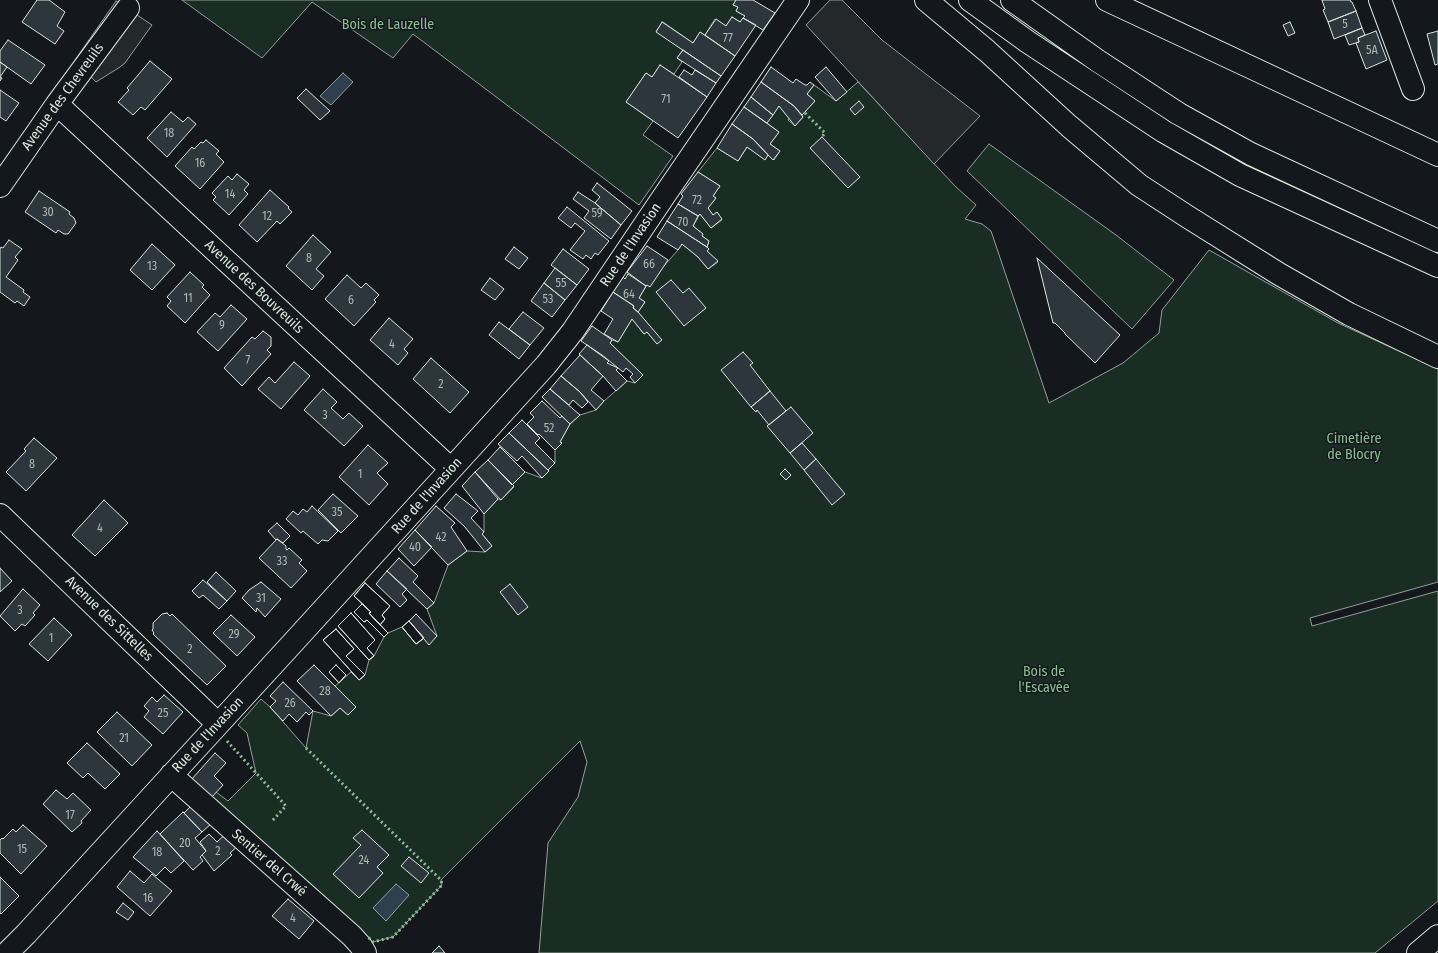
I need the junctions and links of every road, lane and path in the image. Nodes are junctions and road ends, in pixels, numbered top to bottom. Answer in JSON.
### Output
{"nodes":[{"id":1,"x":798,"y":0,"type":"edge"},
{"id":2,"x":926,"y":0,"type":"edge"},
{"id":3,"x":970,"y":0,"type":"edge"},
{"id":4,"x":1012,"y":0,"type":"edge"},
{"id":5,"x":1106,"y":0,"type":"edge"},
{"id":6,"x":1380,"y":0,"type":"edge"},
{"id":7,"x":128,"y":8,"type":"dead end"},
{"id":8,"x":1414,"y":89,"type":"dead end"},
{"id":9,"x":57,"y":104,"type":"junction"},
{"id":10,"x":1438,"y":155,"type":"edge"},
{"id":11,"x":0,"y":186,"type":"edge"},
{"id":12,"x":1438,"y":241,"type":"edge"},
{"id":13,"x":1438,"y":266,"type":"edge"},
{"id":14,"x":1438,"y":357,"type":"edge"},
{"id":15,"x":451,"y":469,"type":"junction"},
{"id":16,"x":0,"y":515,"type":"edge"},
{"id":17,"x":218,"y":724,"type":"junction"},
{"id":18,"x":171,"y":775,"type":"junction"},
{"id":19,"x":1438,"y":936,"type":"edge"},
{"id":20,"x":7,"y":953,"type":"edge"},
{"id":21,"x":365,"y":953,"type":"edge"},
{"id":22,"x":1418,"y":953,"type":"edge"}],
"edges":[{"from":1,"to":15,"type":"main road","name":"Rue de l'Invasion"},
{"from":2,"to":14,"type":"main road"},
{"from":3,"to":13,"type":"main road"},
{"from":4,"to":12,"type":"main road"},
{"from":5,"to":10,"type":"main road"},
{"from":6,"to":8,"type":"main road"},
{"from":7,"to":9,"type":"main road","name":"Avenue des Chevreuils"},
{"from":9,"to":11,"type":"main road","name":"Avenue des Chevreuils"},
{"from":9,"to":15,"type":"main road","name":"Avenue des Bouvreuils"},
{"from":15,"to":17,"type":"main road","name":"Rue de l'Invasion"},
{"from":16,"to":17,"type":"main road","name":"Avenue des Sittelles"},
{"from":17,"to":18,"type":"main road","name":"Rue de l'Invasion"},
{"from":18,"to":20,"type":"main road","name":"Rue de l'Invasion"},
{"from":18,"to":21,"type":"main road","name":"Sentier del Crwé"},
{"from":19,"to":22,"type":"main road"}]}
